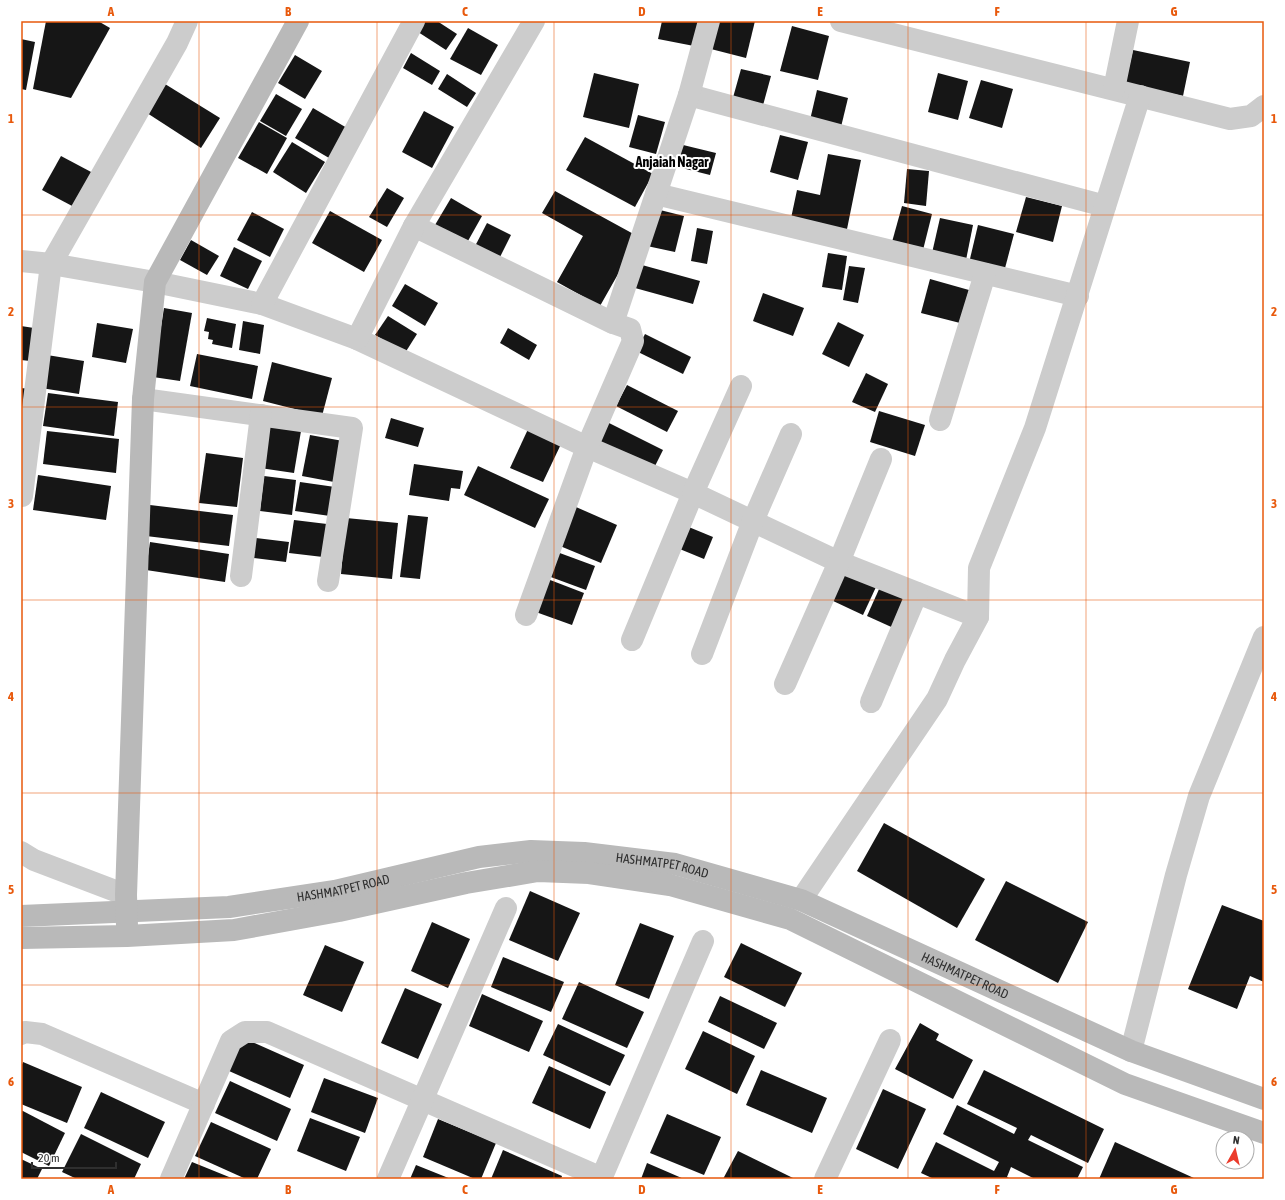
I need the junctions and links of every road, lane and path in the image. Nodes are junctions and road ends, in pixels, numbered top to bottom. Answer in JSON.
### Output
{"nodes":[{"id":1,"x":187,"y":21,"type":"edge"},
{"id":2,"x":298,"y":21,"type":"edge"},
{"id":3,"x":414,"y":21,"type":"edge"},
{"id":4,"x":534,"y":21,"type":"edge"},
{"id":5,"x":709,"y":21,"type":"edge"},
{"id":6,"x":841,"y":21,"type":"edge"},
{"id":7,"x":1128,"y":21,"type":"edge"},
{"id":8,"x":1114,"y":89,"type":"junction"},
{"id":9,"x":689,"y":95,"type":"junction"},
{"id":10,"x":1140,"y":96,"type":"junction"},
{"id":11,"x":1264,"y":106,"type":"edge"},
{"id":12,"x":656,"y":194,"type":"junction"},
{"id":13,"x":1105,"y":206,"type":"junction"},
{"id":14,"x":414,"y":226,"type":"junction"},
{"id":15,"x":21,"y":261,"type":"edge"},
{"id":16,"x":51,"y":264,"type":"junction"},
{"id":17,"x":985,"y":274,"type":"junction"},
{"id":18,"x":155,"y":282,"type":"junction"},
{"id":19,"x":1078,"y":296,"type":"junction"},
{"id":20,"x":262,"y":304,"type":"junction"},
{"id":21,"x":612,"y":323,"type":"junction"},
{"id":22,"x":357,"y":338,"type":"junction"},
{"id":23,"x":742,"y":386,"type":"dead end"},
{"id":24,"x":143,"y":399,"type":"junction"},
{"id":25,"x":261,"y":415,"type":"junction"},
{"id":26,"x":940,"y":420,"type":"dead end"},
{"id":27,"x":791,"y":434,"type":"dead end"},
{"id":28,"x":587,"y":447,"type":"junction"},
{"id":29,"x":882,"y":459,"type":"dead end"},
{"id":30,"x":693,"y":493,"type":"junction"},
{"id":31,"x":22,"y":496,"type":"edge"},
{"id":32,"x":753,"y":521,"type":"junction"},
{"id":33,"x":839,"y":562,"type":"junction"},
{"id":34,"x":241,"y":576,"type":"dead end"},
{"id":35,"x":328,"y":581,"type":"dead end"},
{"id":36,"x":917,"y":593,"type":"junction"},
{"id":37,"x":526,"y":615,"type":"dead end"},
{"id":38,"x":978,"y":617,"type":"junction"},
{"id":39,"x":1264,"y":637,"type":"edge"},
{"id":40,"x":632,"y":640,"type":"dead end"},
{"id":41,"x":702,"y":654,"type":"dead end"},
{"id":42,"x":785,"y":684,"type":"dead end"},
{"id":43,"x":871,"y":702,"type":"dead end"},
{"id":44,"x":21,"y":852,"type":"edge"},
{"id":45,"x":675,"y":864,"type":"junction"},
{"id":46,"x":670,"y":885,"type":"junction"},
{"id":47,"x":801,"y":900,"type":"junction"},
{"id":48,"x":126,"y":904,"type":"junction"},
{"id":49,"x":506,"y":908,"type":"dead end"},
{"id":50,"x":21,"y":916,"type":"edge"},
{"id":51,"x":127,"y":936,"type":"junction"},
{"id":52,"x":21,"y":938,"type":"edge"},
{"id":53,"x":703,"y":941,"type":"dead end"},
{"id":54,"x":21,"y":1034,"type":"edge"},
{"id":55,"x":890,"y":1040,"type":"dead end"},
{"id":56,"x":1131,"y":1051,"type":"junction"},
{"id":57,"x":1264,"y":1099,"type":"edge"},
{"id":58,"x":423,"y":1100,"type":"junction"},
{"id":59,"x":204,"y":1104,"type":"junction"},
{"id":60,"x":1264,"y":1133,"type":"edge"},
{"id":61,"x":602,"y":1178,"type":"edge"},
{"id":62,"x":171,"y":1179,"type":"edge"},
{"id":63,"x":388,"y":1179,"type":"edge"},
{"id":64,"x":826,"y":1179,"type":"edge"}],
"edges":[{"from":1,"to":16,"type":"street"},
{"from":2,"to":18,"type":"main road"},
{"from":3,"to":20,"type":"street"},
{"from":4,"to":14,"type":"street"},
{"from":5,"to":9,"type":"street"},
{"from":6,"to":8,"type":"street"},
{"from":7,"to":8,"type":"street"},
{"from":8,"to":10,"type":"street"},
{"from":9,"to":12,"type":"street"},
{"from":9,"to":13,"type":"street"},
{"from":10,"to":11,"type":"street"},
{"from":10,"to":13,"type":"street"},
{"from":12,"to":17,"type":"street"},
{"from":12,"to":21,"type":"street"},
{"from":13,"to":19,"type":"street"},
{"from":14,"to":21,"type":"street"},
{"from":14,"to":22,"type":"street"},
{"from":15,"to":16,"type":"street"},
{"from":16,"to":18,"type":"street"},
{"from":16,"to":31,"type":"street"},
{"from":17,"to":19,"type":"street"},
{"from":17,"to":26,"type":"street"},
{"from":18,"to":20,"type":"street"},
{"from":18,"to":24,"type":"main road"},
{"from":19,"to":38,"type":"street"},
{"from":20,"to":22,"type":"street"},
{"from":21,"to":28,"type":"street"},
{"from":22,"to":28,"type":"street"},
{"from":23,"to":30,"type":"street"},
{"from":24,"to":25,"type":"street"},
{"from":24,"to":48,"type":"main road"},
{"from":25,"to":34,"type":"street"},
{"from":25,"to":35,"type":"street"},
{"from":27,"to":32,"type":"street"},
{"from":28,"to":30,"type":"street"},
{"from":28,"to":37,"type":"street"},
{"from":29,"to":33,"type":"street"},
{"from":30,"to":32,"type":"street"},
{"from":30,"to":40,"type":"street"},
{"from":32,"to":33,"type":"street"},
{"from":32,"to":41,"type":"street"},
{"from":33,"to":36,"type":"street"},
{"from":33,"to":42,"type":"street"},
{"from":36,"to":38,"type":"street"},
{"from":36,"to":43,"type":"street"},
{"from":38,"to":47,"type":"street"},
{"from":39,"to":56,"type":"street"},
{"from":44,"to":48,"type":"street"},
{"from":45,"to":46,"type":"main road"},
{"from":45,"to":47,"type":"main road","name":"HASHMATPET ROAD"},
{"from":45,"to":48,"type":"main road","name":"HASHMATPET ROAD"},
{"from":46,"to":51,"type":"main road"},
{"from":46,"to":60,"type":"main road"},
{"from":47,"to":56,"type":"main road","name":"HASHMATPET ROAD"},
{"from":48,"to":50,"type":"main road","name":"HASHMATPET ROAD"},
{"from":48,"to":51,"type":"main road"},
{"from":49,"to":58,"type":"street"},
{"from":51,"to":52,"type":"main road"},
{"from":53,"to":61,"type":"street"},
{"from":54,"to":59,"type":"street"},
{"from":55,"to":64,"type":"street"},
{"from":56,"to":57,"type":"main road","name":"HASHMATPET ROAD"},
{"from":58,"to":59,"type":"street"},
{"from":58,"to":61,"type":"street"},
{"from":58,"to":63,"type":"street"},
{"from":59,"to":62,"type":"street"}]}
